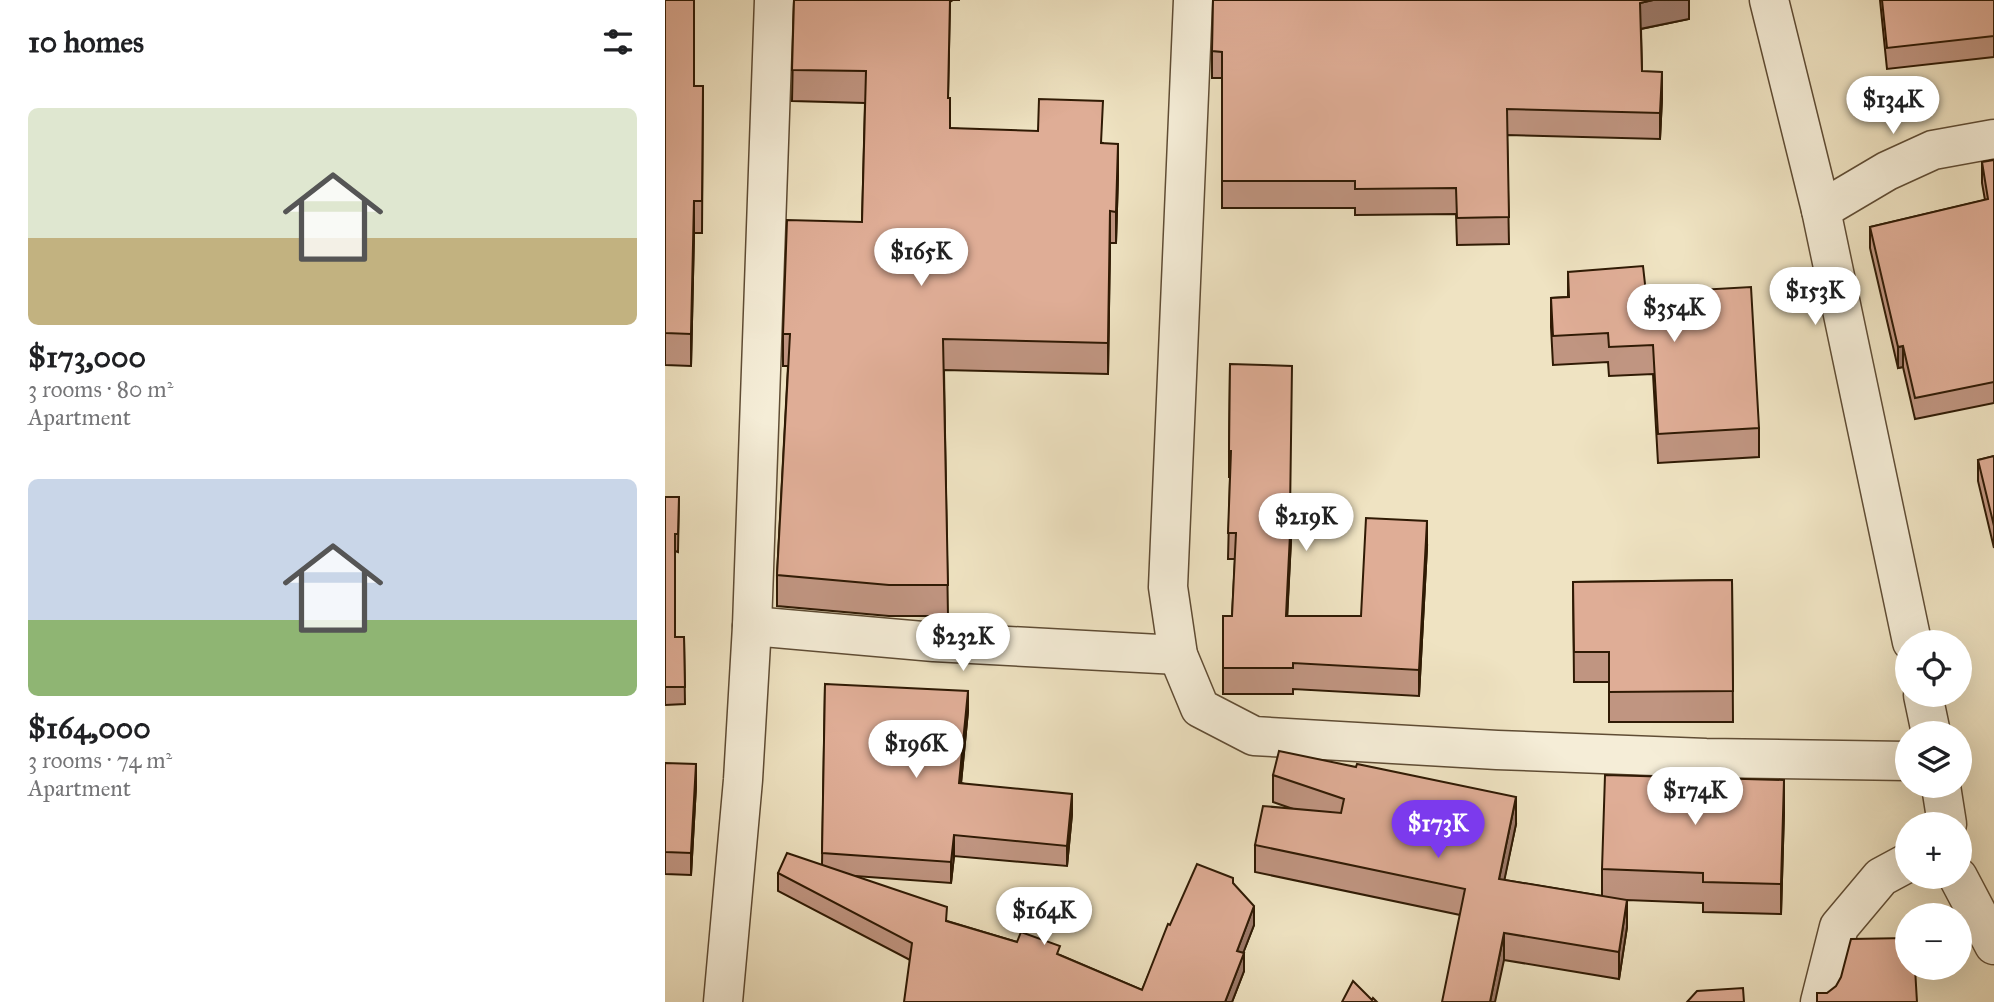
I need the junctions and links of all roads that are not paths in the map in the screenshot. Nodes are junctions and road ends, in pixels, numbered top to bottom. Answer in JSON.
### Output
{"nodes":[{"id":1,"x":773,"y":0,"type":"edge"},
{"id":2,"x":1193,"y":0,"type":"edge"},
{"id":3,"x":1769,"y":0,"type":"edge"},
{"id":4,"x":1994,"y":139,"type":"edge"},
{"id":5,"x":1821,"y":210,"type":"junction"},
{"id":6,"x":752,"y":626,"type":"junction"},
{"id":7,"x":1909,"y":630,"type":"edge"},
{"id":8,"x":1178,"y":655,"type":"junction"},
{"id":9,"x":1895,"y":761,"type":"edge"},
{"id":10,"x":1895,"y":869,"type":"edge"},
{"id":11,"x":1964,"y":889,"type":"edge"},
{"id":12,"x":1994,"y":945,"type":"edge"},
{"id":13,"x":723,"y":1002,"type":"edge"},
{"id":14,"x":1820,"y":1002,"type":"edge"}],
"edges":[{"from":1,"to":6,"type":"street"},
{"from":2,"to":8,"type":"street"},
{"from":3,"to":5,"type":"street"},
{"from":4,"to":5,"type":"street"},
{"from":5,"to":7,"type":"street"},
{"from":6,"to":8,"type":"street"},
{"from":6,"to":13,"type":"street"},
{"from":8,"to":9,"type":"street"},
{"from":10,"to":14,"type":"street"},
{"from":11,"to":12,"type":"street"}]}
